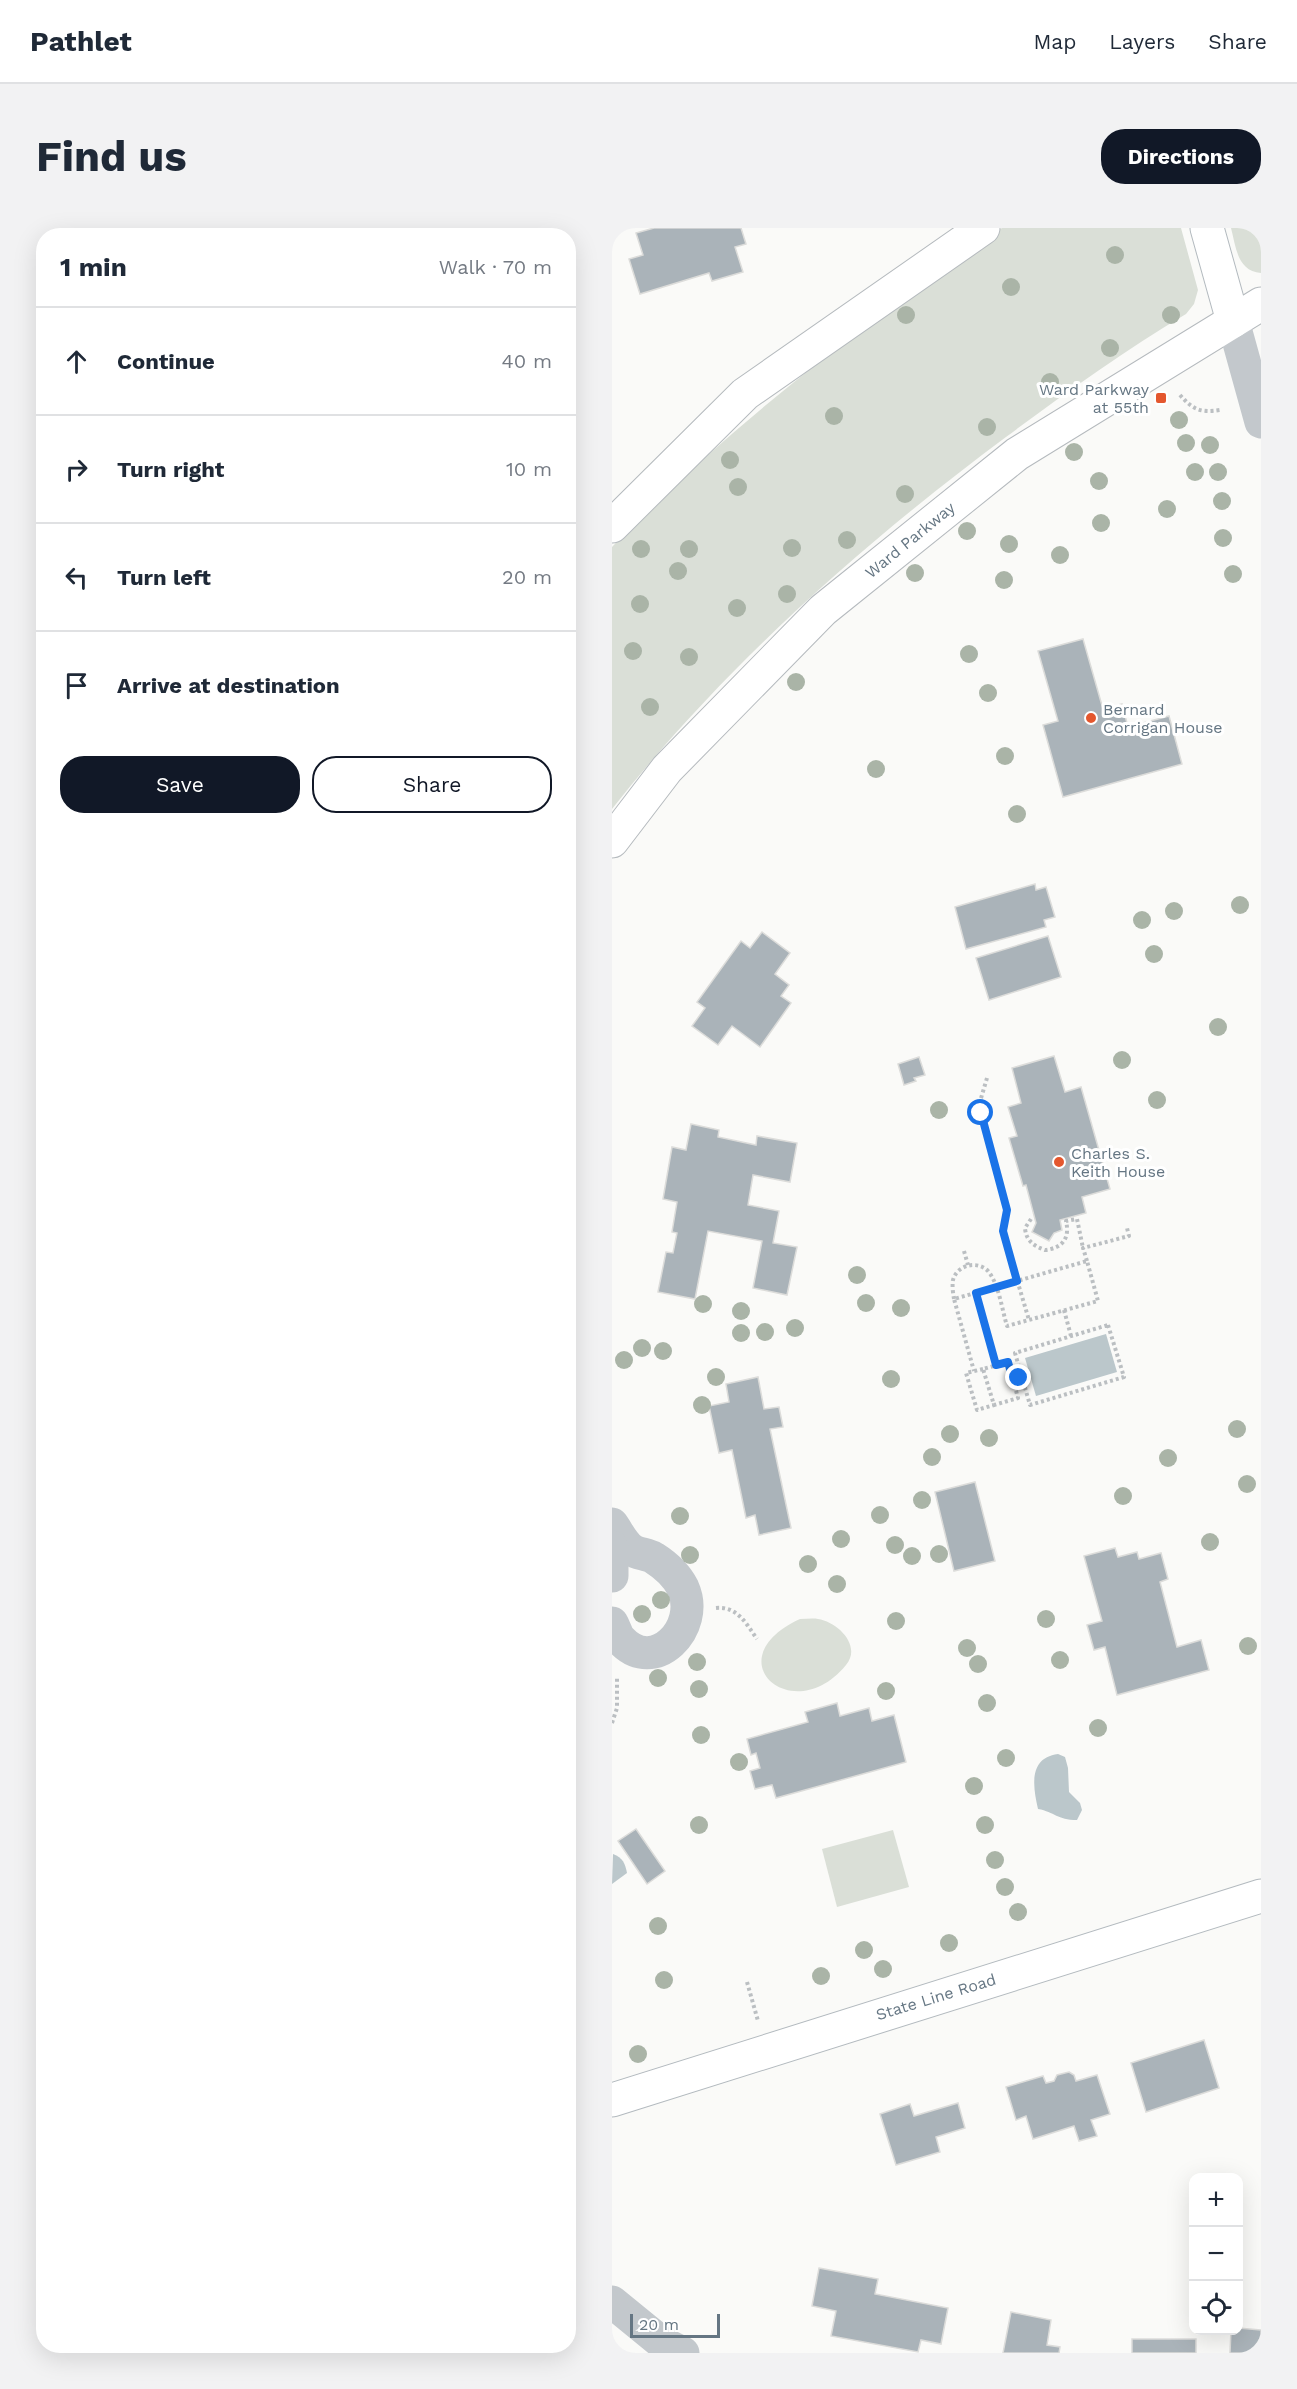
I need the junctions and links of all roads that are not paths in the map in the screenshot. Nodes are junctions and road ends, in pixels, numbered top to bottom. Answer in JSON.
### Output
{"nodes":[{"id":1,"x":983,"y":228,"type":"edge"},
{"id":2,"x":1207,"y":228,"type":"edge"},
{"id":3,"x":1261,"y":304,"type":"edge"},
{"id":4,"x":1233,"y":321,"type":"junction"},
{"id":5,"x":1261,"y":422,"type":"edge"},
{"id":6,"x":612,"y":526,"type":"edge"},
{"id":7,"x":612,"y":841,"type":"edge"},
{"id":8,"x":612,"y":1524,"type":"edge"},
{"id":9,"x":612,"y":1547,"type":"edge"},
{"id":10,"x":612,"y":1576,"type":"edge"},
{"id":11,"x":612,"y":1623,"type":"edge"},
{"id":12,"x":1261,"y":1896,"type":"edge"},
{"id":13,"x":612,"y":2100,"type":"edge"},
{"id":14,"x":612,"y":2302,"type":"edge"},
{"id":15,"x":683,"y":2353,"type":"edge"}],
"edges":[{"from":1,"to":6,"type":"main road"},
{"from":2,"to":4,"type":"main road"},
{"from":3,"to":4,"type":"main road","name":"Ward Parkway"},
{"from":4,"to":5,"type":"street"},
{"from":4,"to":7,"type":"main road","name":"Ward Parkway"},
{"from":8,"to":11,"type":"street"},
{"from":9,"to":10,"type":"street"},
{"from":12,"to":13,"type":"main road","name":"State Line Road"},
{"from":14,"to":15,"type":"street"}]}
